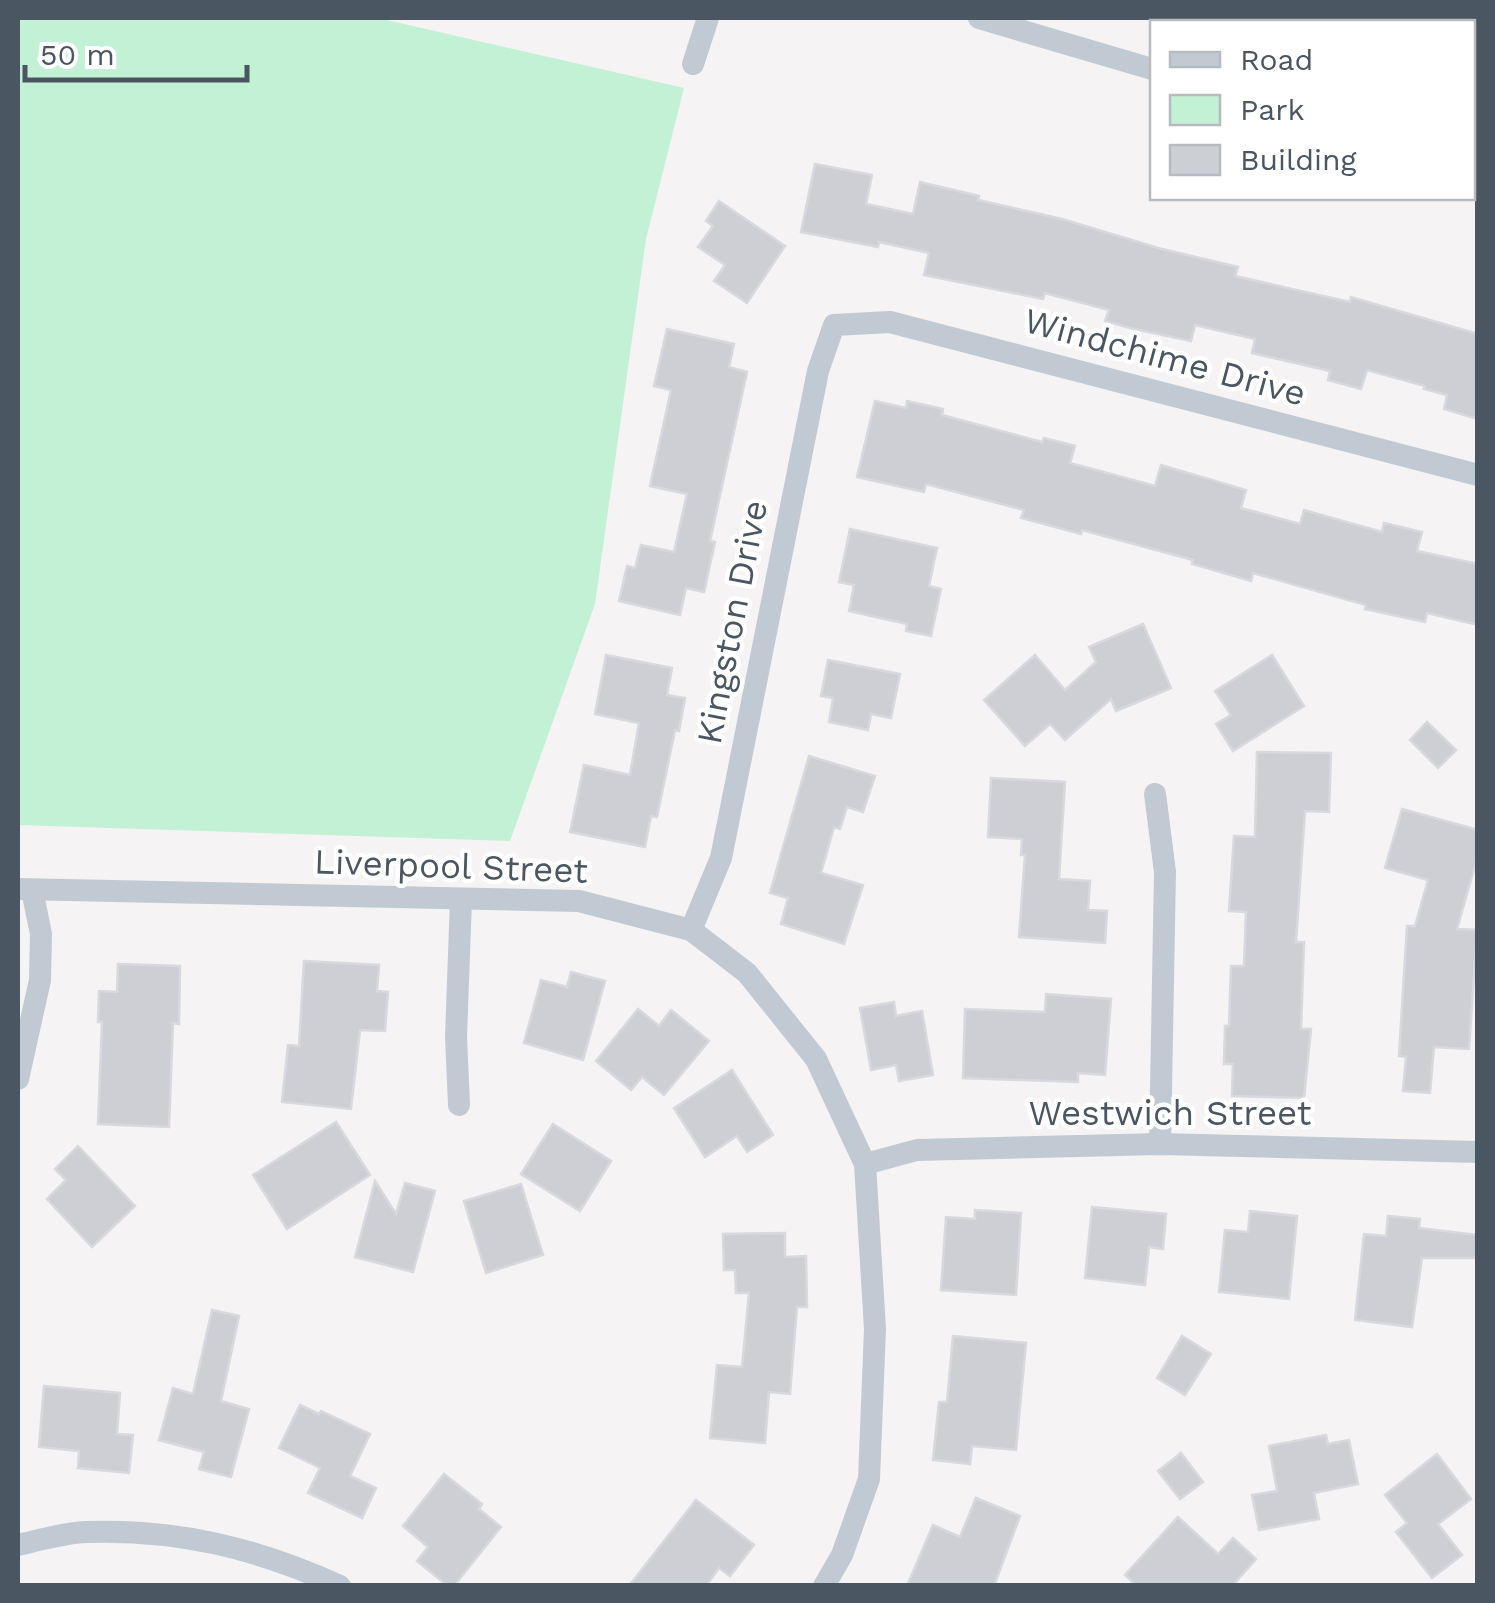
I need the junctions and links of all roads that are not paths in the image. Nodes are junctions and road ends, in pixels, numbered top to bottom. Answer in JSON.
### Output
{"nodes":[{"id":1,"x":708,"y":18,"type":"edge"},
{"id":2,"x":979,"y":18,"type":"edge"},
{"id":3,"x":692,"y":64,"type":"dead end"},
{"id":4,"x":1150,"y":68,"type":"edge"},
{"id":5,"x":834,"y":324,"type":"joint"},
{"id":6,"x":1478,"y":475,"type":"edge"},
{"id":7,"x":1155,"y":794,"type":"dead end"},
{"id":8,"x":25,"y":889,"type":"edge"},
{"id":9,"x":461,"y":898,"type":"junction"},
{"id":10,"x":691,"y":930,"type":"junction"},
{"id":11,"x":18,"y":1079,"type":"edge"},
{"id":12,"x":459,"y":1105,"type":"dead end"},
{"id":13,"x":1160,"y":1144,"type":"junction"},
{"id":14,"x":1478,"y":1152,"type":"edge"},
{"id":15,"x":865,"y":1164,"type":"junction"},
{"id":16,"x":18,"y":1544,"type":"edge"},
{"id":17,"x":340,"y":1586,"type":"edge"},
{"id":18,"x":824,"y":1586,"type":"edge"}],
"edges":[{"from":1,"to":3,"type":"street"},
{"from":2,"to":4,"type":"street"},
{"from":5,"to":6,"type":"street","name":"Windchime Drive"},
{"from":5,"to":10,"type":"street","name":"Kingston Drive"},
{"from":7,"to":13,"type":"street"},
{"from":8,"to":9,"type":"street","name":"Liverpool Street"},
{"from":8,"to":11,"type":"street"},
{"from":9,"to":10,"type":"street","name":"Liverpool Street"},
{"from":9,"to":12,"type":"street"},
{"from":10,"to":15,"type":"street","name":"Liverpool Street"},
{"from":13,"to":14,"type":"street","name":"Westwich Street"},
{"from":13,"to":15,"type":"street","name":"Westwich Street"},
{"from":15,"to":18,"type":"street","name":"Liverpool Street"},
{"from":16,"to":17,"type":"street"}]}
